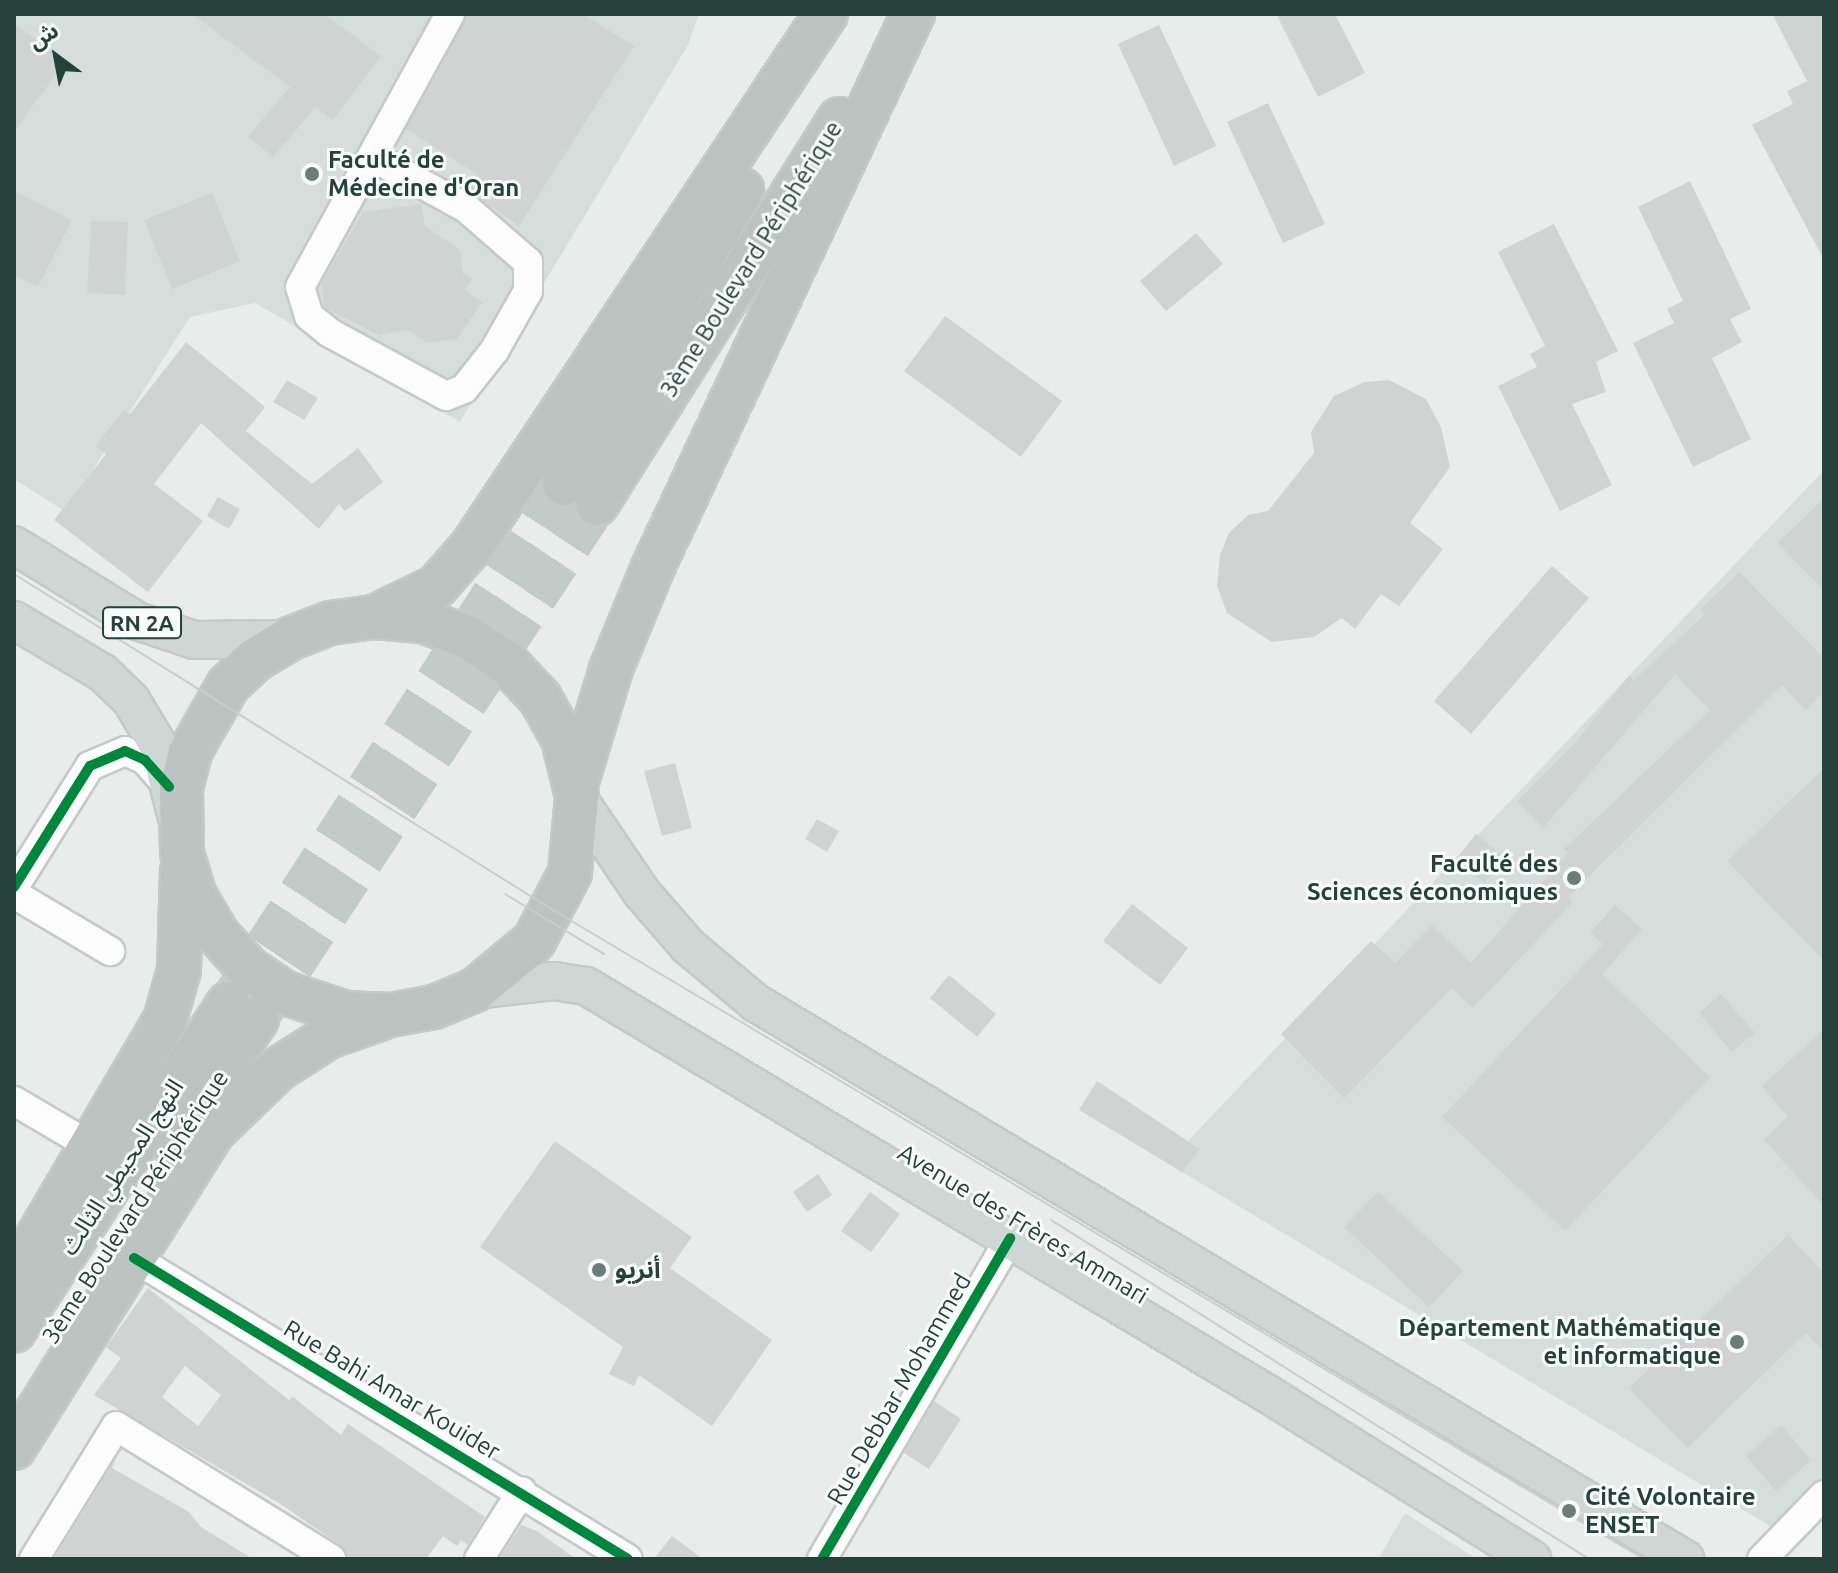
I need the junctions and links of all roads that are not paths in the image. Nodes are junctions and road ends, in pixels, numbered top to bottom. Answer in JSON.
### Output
{"nodes":[{"id":1,"x":450,"y":14,"type":"edge"},
{"id":2,"x":826,"y":14,"type":"edge"},
{"id":3,"x":848,"y":14,"type":"edge"},
{"id":4,"x":905,"y":14,"type":"edge"},
{"id":5,"x":913,"y":14,"type":"edge"},
{"id":6,"x":373,"y":157,"type":"junction"},
{"id":7,"x":14,"y":545,"type":"edge"},
{"id":8,"x":374,"y":617,"type":"junction"},
{"id":9,"x":14,"y":620,"type":"edge"},
{"id":10,"x":289,"y":639,"type":"junction"},
{"id":11,"x":169,"y":787,"type":"junction"},
{"id":12,"x":577,"y":791,"type":"junction"},
{"id":13,"x":181,"y":840,"type":"junction"},
{"id":14,"x":14,"y":887,"type":"edge"},
{"id":15,"x":14,"y":894,"type":"edge"},
{"id":16,"x":110,"y":951,"type":"dead end"},
{"id":17,"x":475,"y":990,"type":"junction"},
{"id":18,"x":243,"y":1011,"type":"joint"},
{"id":19,"x":390,"y":1015,"type":"junction"},
{"id":20,"x":14,"y":1101,"type":"edge"},
{"id":21,"x":94,"y":1148,"type":"junction"},
{"id":22,"x":1010,"y":1238,"type":"junction"},
{"id":23,"x":134,"y":1258,"type":"junction"},
{"id":24,"x":14,"y":1277,"type":"edge"},
{"id":25,"x":14,"y":1331,"type":"edge"},
{"id":26,"x":14,"y":1397,"type":"edge"},
{"id":27,"x":14,"y":1448,"type":"edge"},
{"id":28,"x":522,"y":1491,"type":"junction"},
{"id":29,"x":1824,"y":1495,"type":"edge"},
{"id":30,"x":34,"y":1559,"type":"edge"},
{"id":31,"x":331,"y":1559,"type":"edge"},
{"id":32,"x":479,"y":1559,"type":"edge"},
{"id":33,"x":628,"y":1559,"type":"edge"},
{"id":34,"x":822,"y":1559,"type":"edge"},
{"id":35,"x":1532,"y":1559,"type":"edge"},
{"id":36,"x":1685,"y":1559,"type":"edge"},
{"id":37,"x":1762,"y":1559,"type":"edge"}],
"edges":[{"from":1,"to":6,"type":"street"},
{"from":2,"to":8,"type":"highway"},
{"from":3,"to":4,"type":"highway","name":"3ème Boulevard Périphérique"},
{"from":5,"to":12,"type":"highway"},
{"from":6,"to":6,"type":"street"},
{"from":7,"to":10,"type":"main road","number":"RN 2A"},
{"from":8,"to":10,"type":"highway"},
{"from":8,"to":12,"type":"highway"},
{"from":9,"to":11,"type":"main road","number":"RN 2A"},
{"from":10,"to":13,"type":"highway"},
{"from":11,"to":13,"type":"main road","number":"RN 2A"},
{"from":11,"to":14,"type":"street"},
{"from":12,"to":17,"type":"highway"},
{"from":12,"to":36,"type":"main road"},
{"from":13,"to":19,"type":"highway"},
{"from":13,"to":21,"type":"highway"},
{"from":15,"to":16,"type":"street"},
{"from":17,"to":19,"type":"highway"},
{"from":17,"to":22,"type":"main road","name":"Avenue des Frères Ammari"},
{"from":18,"to":25,"type":"highway","name":"النهج المحيطي الثالث"},
{"from":18,"to":26,"type":"highway","name":"3ème Boulevard Périphérique"},
{"from":19,"to":23,"type":"highway"},
{"from":20,"to":21,"type":"street"},
{"from":21,"to":24,"type":"highway"},
{"from":22,"to":34,"type":"street","name":"Rue Debbar Mohammed"},
{"from":22,"to":35,"type":"main road","name":"Avenue des Frères Ammari"},
{"from":23,"to":27,"type":"highway"},
{"from":23,"to":28,"type":"street","name":"Rue Bahi Amar Kouider"},
{"from":28,"to":32,"type":"street"},
{"from":28,"to":33,"type":"street","name":"Rue Bahi Amar Kouider"},
{"from":29,"to":37,"type":"street"},
{"from":30,"to":31,"type":"street"}]}
